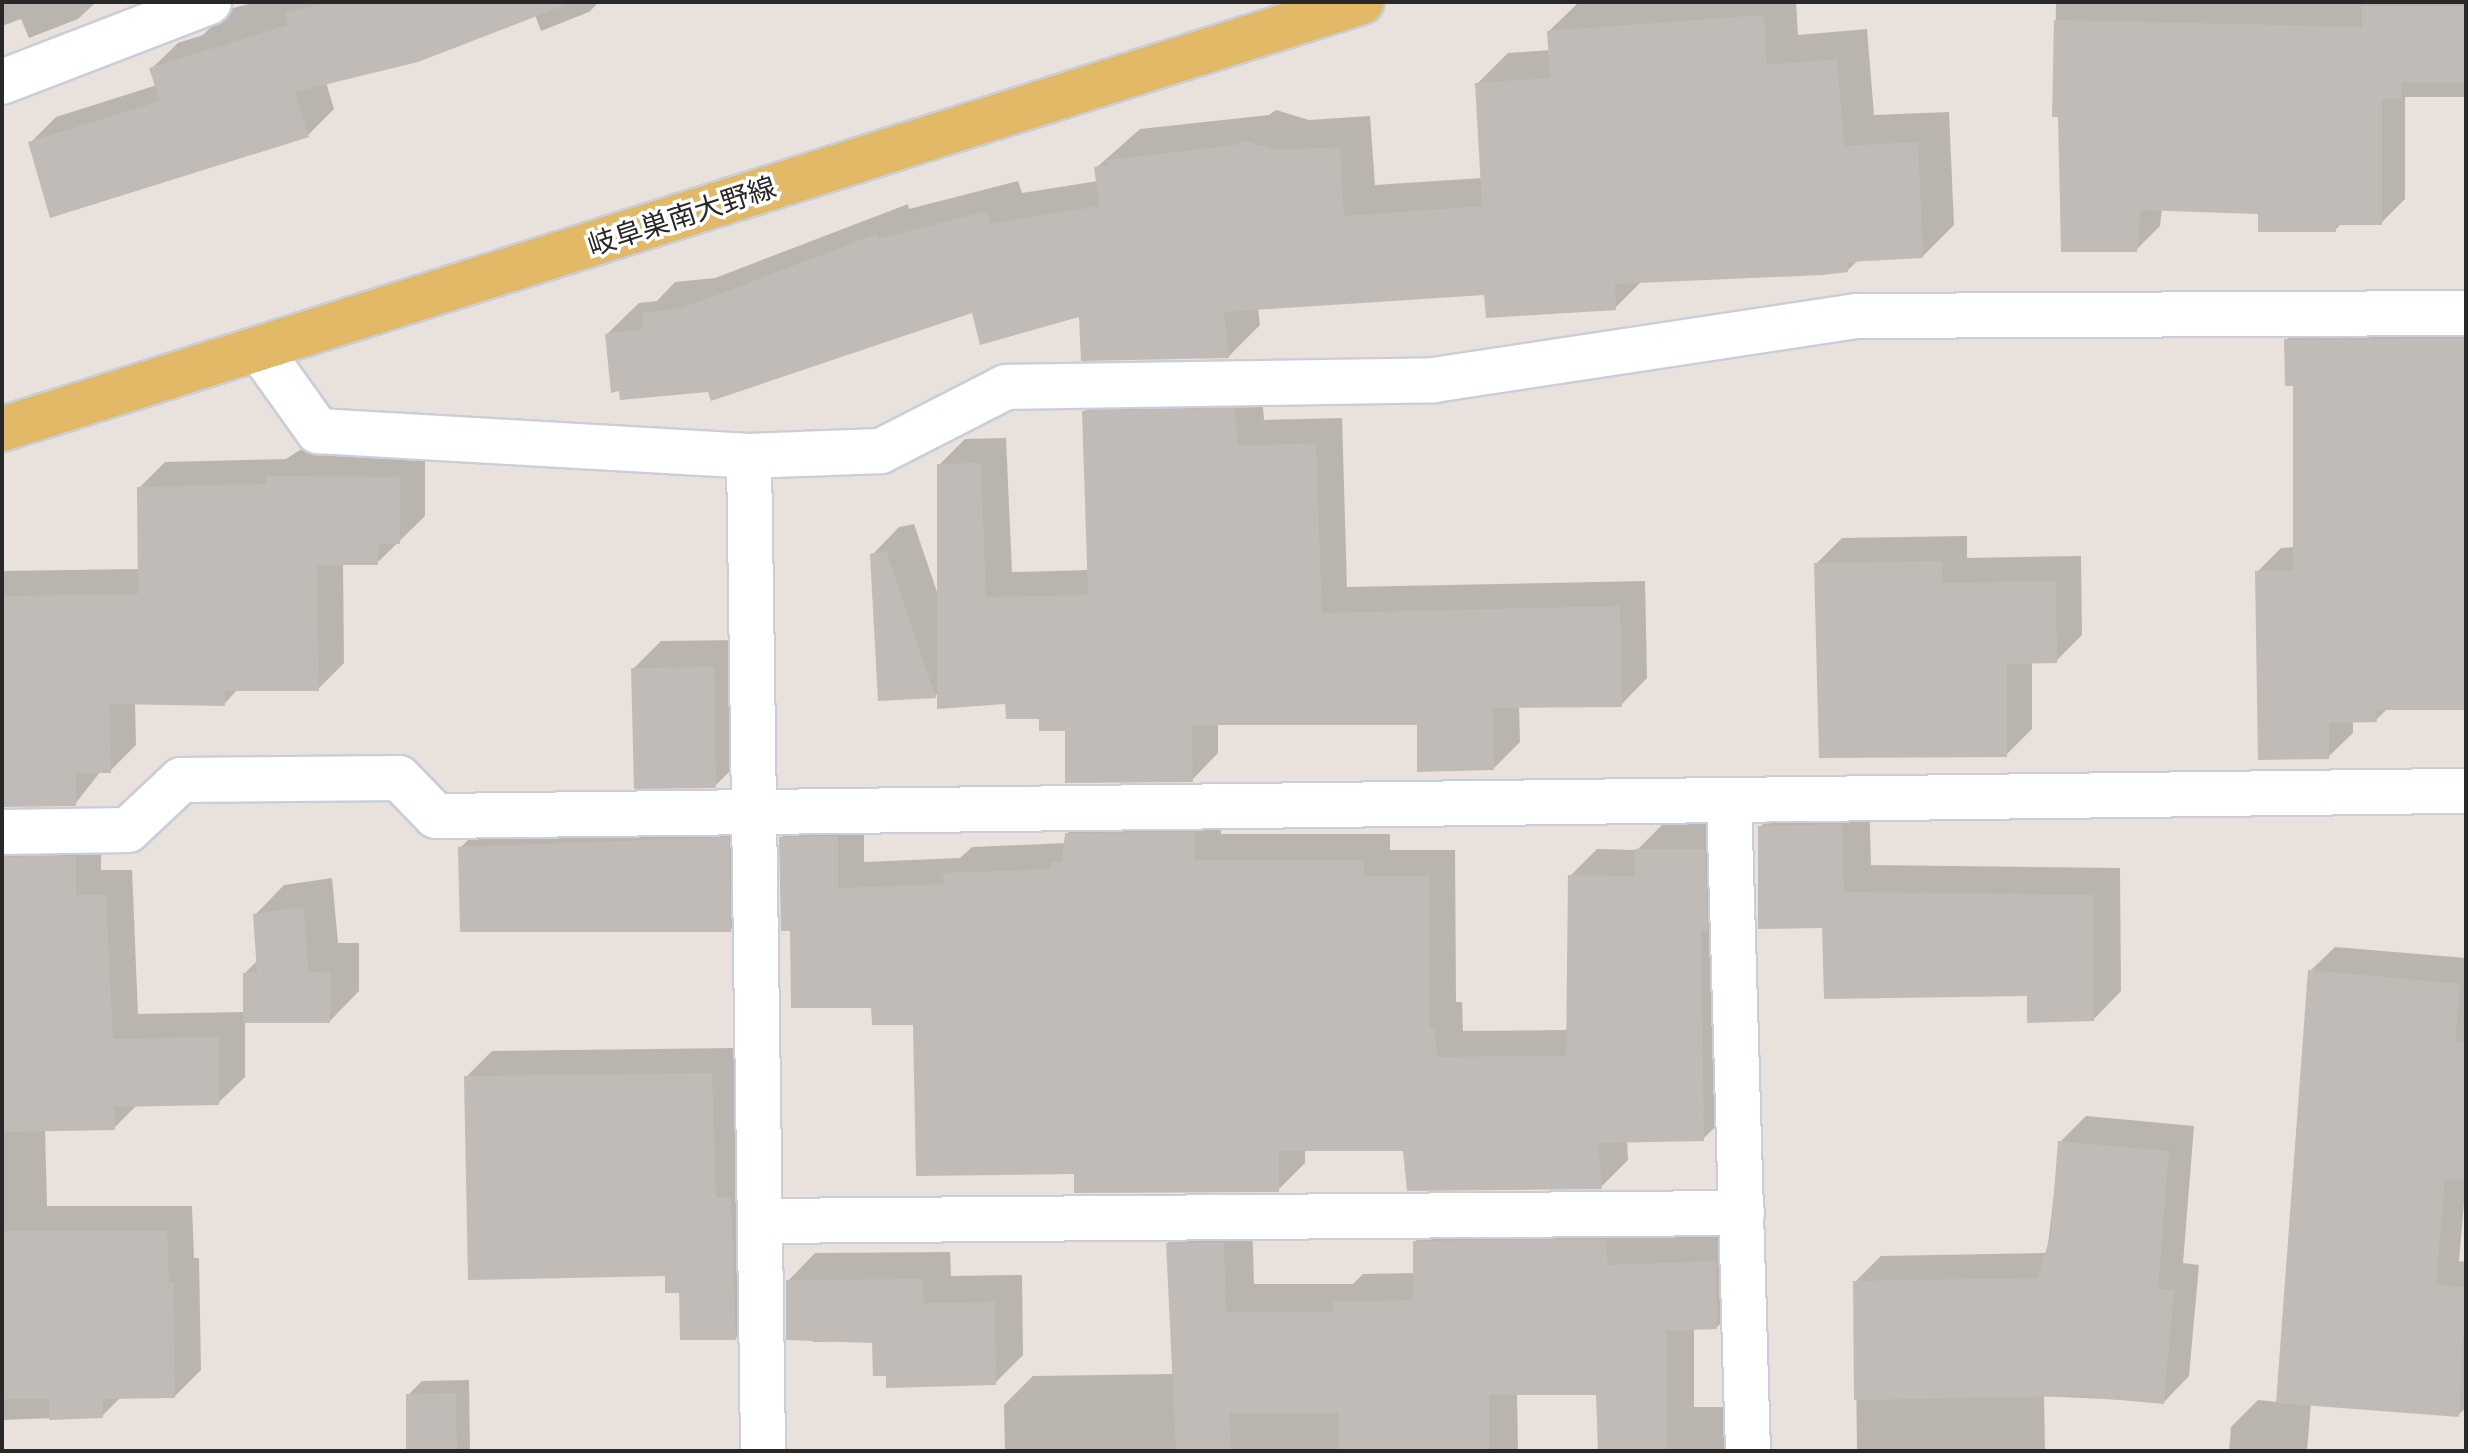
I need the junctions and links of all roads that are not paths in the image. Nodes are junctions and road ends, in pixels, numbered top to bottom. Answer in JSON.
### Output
{"nodes":[{"id":1,"x":209,"y":2,"type":"edge"},
{"id":2,"x":1362,"y":2,"type":"edge"},
{"id":3,"x":2,"y":82,"type":"edge"},
{"id":4,"x":2466,"y":313,"type":"edge"},
{"id":5,"x":260,"y":350,"type":"junction"},
{"id":6,"x":2,"y":429,"type":"edge"},
{"id":7,"x":749,"y":456,"type":"junction"},
{"id":8,"x":2466,"y":791,"type":"edge"},
{"id":9,"x":1729,"y":800,"type":"junction"},
{"id":10,"x":755,"y":812,"type":"junction"},
{"id":11,"x":2,"y":832,"type":"edge"},
{"id":12,"x":1742,"y":1213,"type":"junction"},
{"id":13,"x":760,"y":1221,"type":"junction"},
{"id":14,"x":763,"y":1451,"type":"edge"},
{"id":15,"x":1748,"y":1451,"type":"edge"}],
"edges":[{"from":1,"to":3,"type":"street"},
{"from":2,"to":5,"type":"main road","name":"岐阜巣南大野線"},
{"from":4,"to":7,"type":"street"},
{"from":5,"to":6,"type":"main road","name":"岐阜巣南大野線"},
{"from":5,"to":7,"type":"street"},
{"from":7,"to":10,"type":"street"},
{"from":8,"to":9,"type":"street"},
{"from":9,"to":10,"type":"street"},
{"from":9,"to":12,"type":"street"},
{"from":10,"to":11,"type":"street"},
{"from":10,"to":13,"type":"street"},
{"from":12,"to":13,"type":"street"},
{"from":12,"to":15,"type":"street"},
{"from":13,"to":14,"type":"street"}]}
